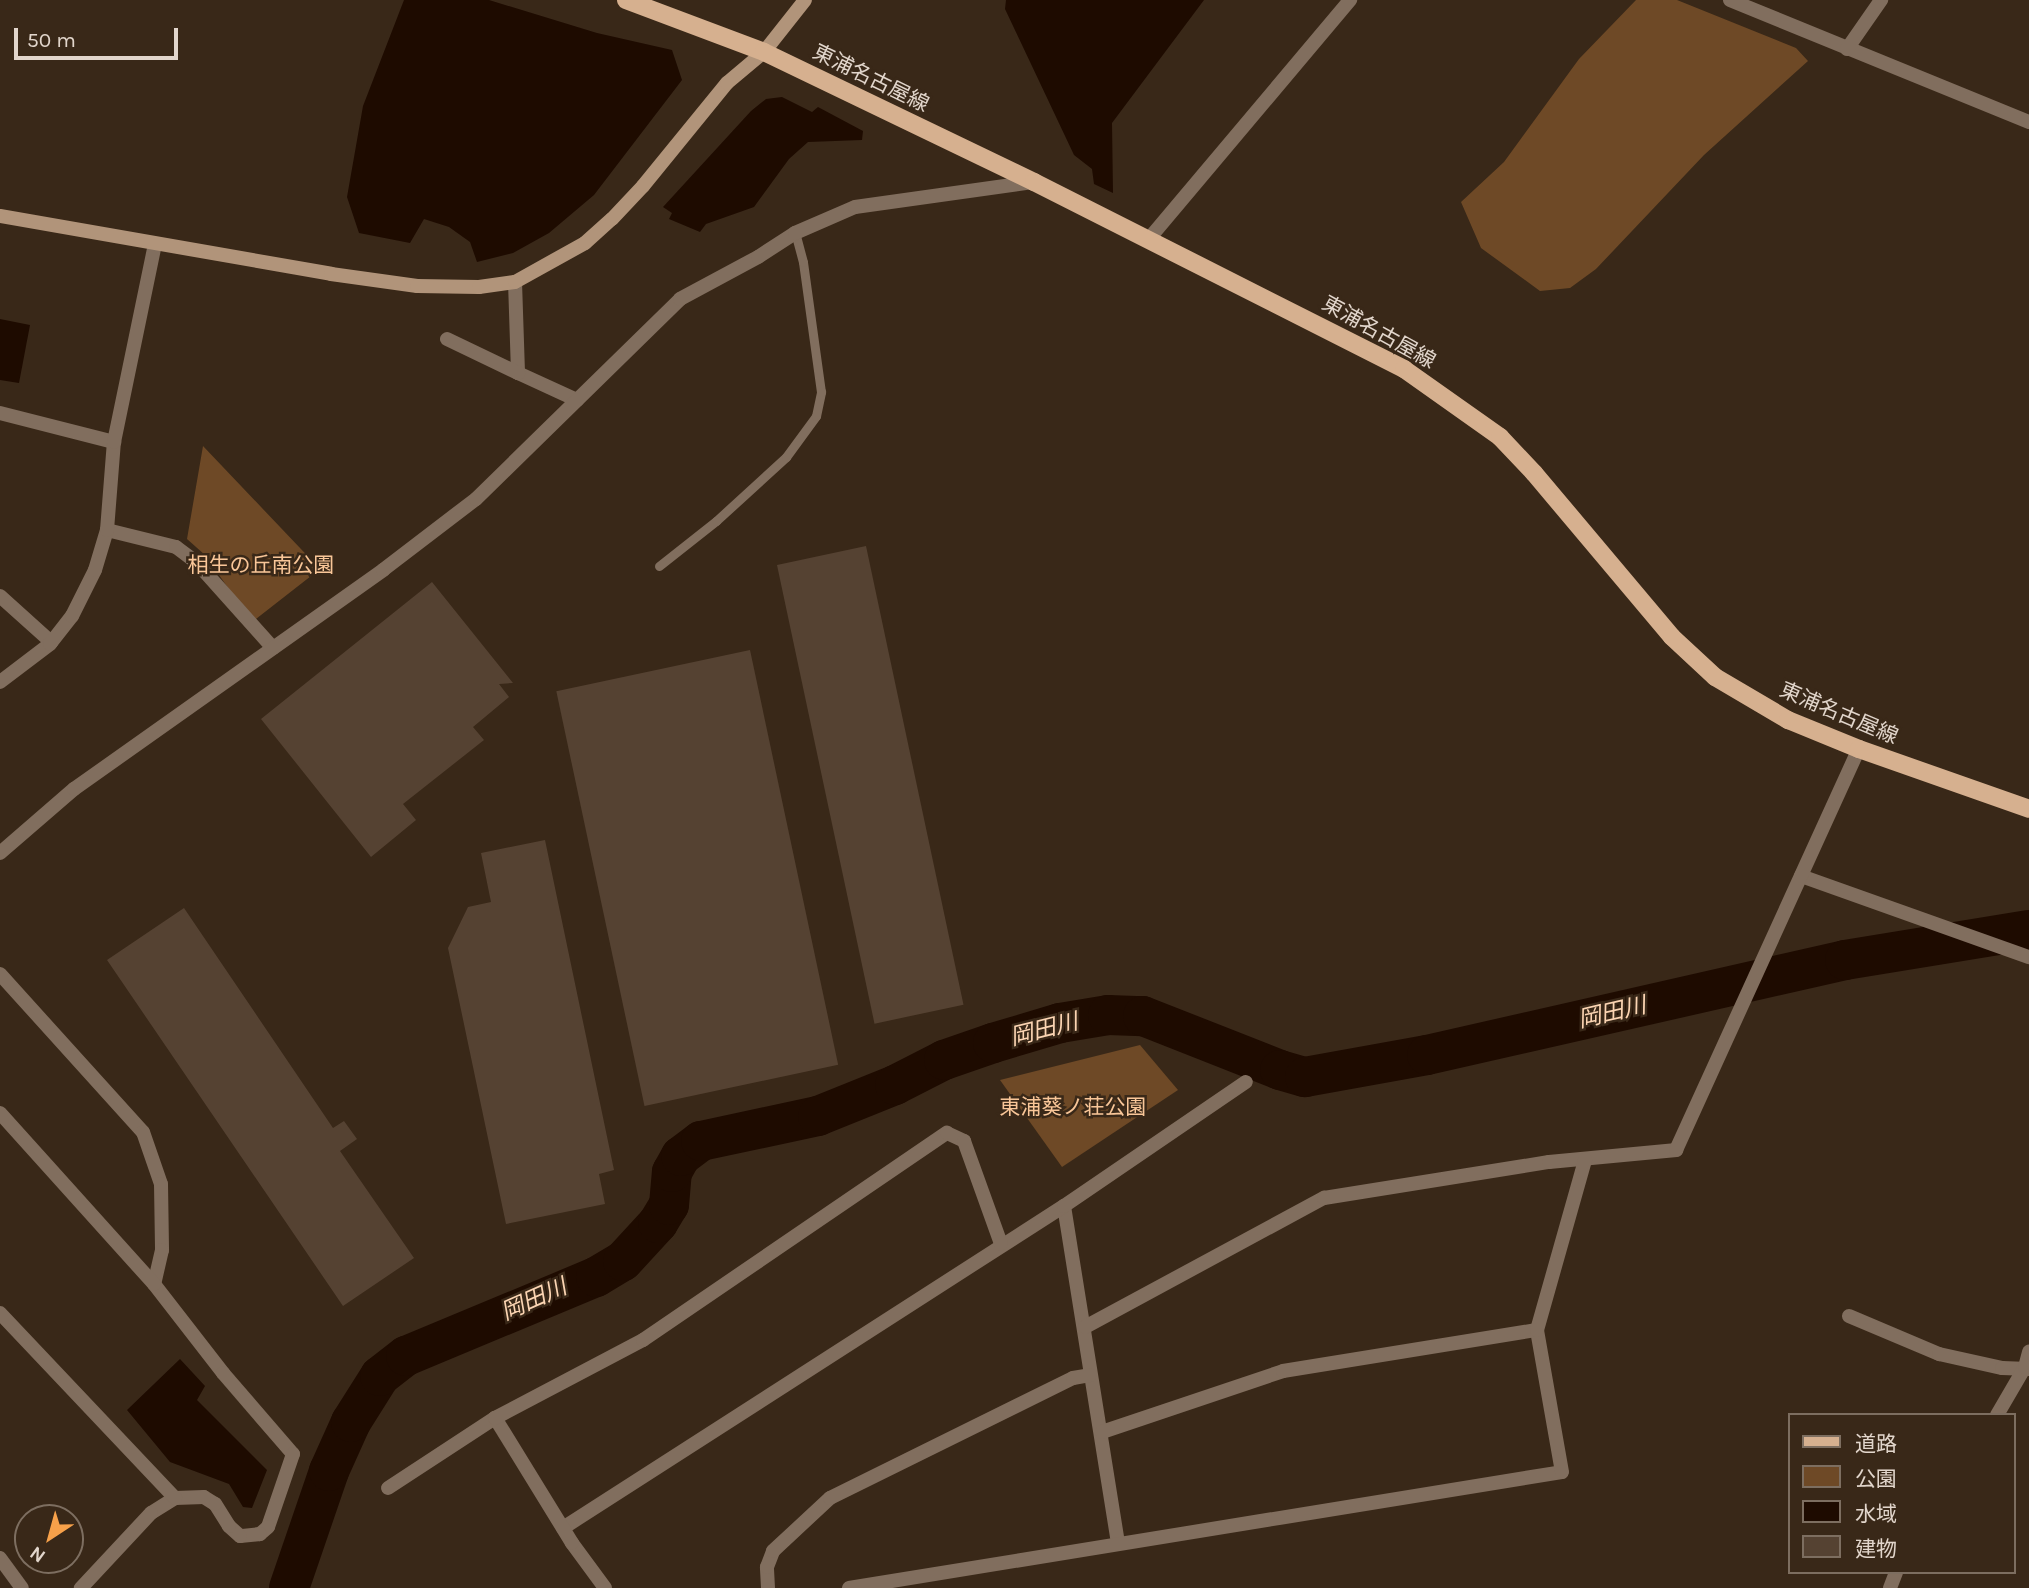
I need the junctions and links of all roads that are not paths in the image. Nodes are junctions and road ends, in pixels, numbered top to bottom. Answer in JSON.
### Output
{"nodes":[{"id":1,"x":626,"y":0,"type":"edge"},
{"id":2,"x":805,"y":0,"type":"edge"},
{"id":3,"x":1350,"y":0,"type":"edge"},
{"id":4,"x":1730,"y":0,"type":"edge"},
{"id":5,"x":1881,"y":0,"type":"edge"},
{"id":6,"x":1847,"y":48,"type":"junction"},
{"id":7,"x":764,"y":52,"type":"junction"},
{"id":8,"x":2029,"y":122,"type":"edge"},
{"id":9,"x":1034,"y":182,"type":"junction"},
{"id":10,"x":0,"y":216,"type":"edge"},
{"id":11,"x":795,"y":233,"type":"junction"},
{"id":12,"x":1148,"y":240,"type":"junction"},
{"id":13,"x":155,"y":244,"type":"junction"},
{"id":14,"x":515,"y":282,"type":"junction"},
{"id":15,"x":447,"y":339,"type":"dead end"},
{"id":16,"x":518,"y":373,"type":"junction"},
{"id":17,"x":578,"y":400,"type":"junction"},
{"id":18,"x":0,"y":413,"type":"edge"},
{"id":19,"x":114,"y":442,"type":"junction"},
{"id":20,"x":107,"y":530,"type":"junction"},
{"id":21,"x":659,"y":566,"type":"dead end"},
{"id":22,"x":0,"y":596,"type":"edge"},
{"id":23,"x":51,"y":642,"type":"junction"},
{"id":24,"x":272,"y":648,"type":"junction"},
{"id":25,"x":0,"y":682,"type":"edge"},
{"id":26,"x":1860,"y":749,"type":"junction"},
{"id":27,"x":2029,"y":809,"type":"edge"},
{"id":28,"x":0,"y":853,"type":"edge"},
{"id":29,"x":1801,"y":876,"type":"junction"},
{"id":30,"x":2029,"y":957,"type":"edge"},
{"id":31,"x":0,"y":974,"type":"edge"},
{"id":32,"x":1246,"y":1082,"type":"dead end"},
{"id":33,"x":0,"y":1114,"type":"edge"},
{"id":34,"x":1585,"y":1160,"type":"junction"},
{"id":35,"x":1064,"y":1206,"type":"junction"},
{"id":36,"x":1002,"y":1244,"type":"junction"},
{"id":37,"x":154,"y":1284,"type":"junction"},
{"id":38,"x":0,"y":1313,"type":"edge"},
{"id":39,"x":1849,"y":1317,"type":"dead end"},
{"id":40,"x":1085,"y":1327,"type":"junction"},
{"id":41,"x":1537,"y":1330,"type":"junction"},
{"id":42,"x":2028,"y":1363,"type":"edge"},
{"id":43,"x":1090,"y":1375,"type":"junction"},
{"id":44,"x":1998,"y":1413,"type":"edge"},
{"id":45,"x":495,"y":1418,"type":"junction"},
{"id":46,"x":1102,"y":1432,"type":"junction"},
{"id":47,"x":388,"y":1488,"type":"dead end"},
{"id":48,"x":175,"y":1498,"type":"junction"},
{"id":49,"x":563,"y":1528,"type":"junction"},
{"id":50,"x":1118,"y":1544,"type":"junction"},
{"id":51,"x":0,"y":1558,"type":"edge"},
{"id":52,"x":22,"y":1588,"type":"edge"},
{"id":53,"x":81,"y":1588,"type":"edge"},
{"id":54,"x":605,"y":1588,"type":"edge"},
{"id":55,"x":768,"y":1588,"type":"edge"},
{"id":56,"x":849,"y":1588,"type":"edge"}],
"edges":[{"from":1,"to":7,"type":"main road","name":"東浦名古屋線"},
{"from":2,"to":7,"type":"street"},
{"from":3,"to":12,"type":"street"},
{"from":4,"to":6,"type":"street"},
{"from":5,"to":6,"type":"street"},
{"from":6,"to":8,"type":"street"},
{"from":7,"to":9,"type":"main road","name":"東浦名古屋線"},
{"from":7,"to":14,"type":"street"},
{"from":9,"to":11,"type":"street"},
{"from":9,"to":12,"type":"main road","name":"東浦名古屋線"},
{"from":10,"to":13,"type":"street"},
{"from":11,"to":17,"type":"street"},
{"from":11,"to":21,"type":"lane"},
{"from":12,"to":26,"type":"main road","name":"東浦名古屋線"},
{"from":13,"to":14,"type":"street"},
{"from":13,"to":19,"type":"street"},
{"from":14,"to":16,"type":"street"},
{"from":15,"to":16,"type":"street"},
{"from":16,"to":17,"type":"street"},
{"from":17,"to":24,"type":"street"},
{"from":18,"to":19,"type":"street"},
{"from":19,"to":20,"type":"street"},
{"from":20,"to":23,"type":"street"},
{"from":20,"to":24,"type":"street"},
{"from":22,"to":23,"type":"street"},
{"from":23,"to":25,"type":"street"},
{"from":24,"to":28,"type":"street"},
{"from":26,"to":27,"type":"main road","name":"東浦名古屋線"},
{"from":26,"to":29,"type":"street"},
{"from":29,"to":30,"type":"street"},
{"from":29,"to":34,"type":"street"},
{"from":31,"to":37,"type":"street"},
{"from":32,"to":35,"type":"street"},
{"from":33,"to":37,"type":"street"},
{"from":34,"to":40,"type":"street"},
{"from":34,"to":41,"type":"street"},
{"from":35,"to":36,"type":"street"},
{"from":35,"to":40,"type":"street"},
{"from":36,"to":45,"type":"street"},
{"from":36,"to":49,"type":"street"},
{"from":37,"to":48,"type":"street"},
{"from":38,"to":48,"type":"street"},
{"from":39,"to":42,"type":"street"},
{"from":40,"to":43,"type":"street"},
{"from":41,"to":46,"type":"street"},
{"from":41,"to":50,"type":"street"},
{"from":42,"to":44,"type":"street"},
{"from":43,"to":46,"type":"street"},
{"from":43,"to":55,"type":"street"},
{"from":45,"to":47,"type":"street"},
{"from":45,"to":49,"type":"street"},
{"from":46,"to":50,"type":"street"},
{"from":48,"to":53,"type":"street"},
{"from":49,"to":54,"type":"street"},
{"from":50,"to":56,"type":"street"},
{"from":51,"to":52,"type":"street"}]}
